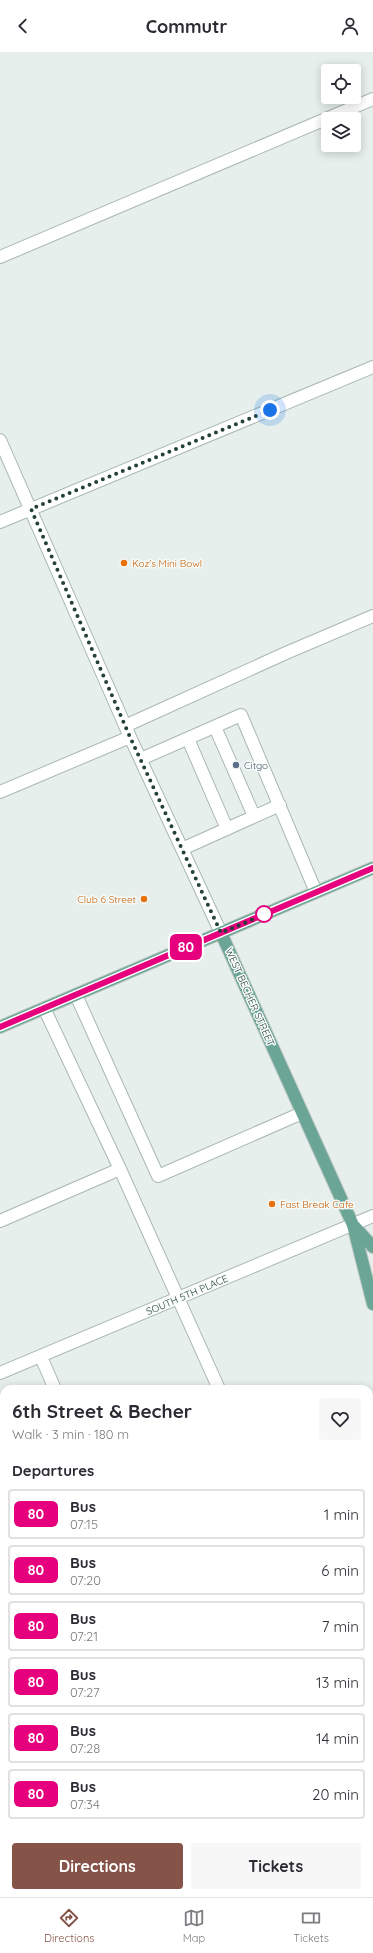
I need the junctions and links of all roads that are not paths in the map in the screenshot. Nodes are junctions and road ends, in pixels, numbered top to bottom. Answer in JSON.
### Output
{"nodes":[{"id":1,"x":373,"y":99,"type":"edge"},
{"id":2,"x":0,"y":257,"type":"edge"},
{"id":3,"x":373,"y":367,"type":"edge"},
{"id":4,"x":0,"y":440,"type":"edge"},
{"id":5,"x":31,"y":509,"type":"junction"},
{"id":6,"x":0,"y":522,"type":"edge"},
{"id":7,"x":373,"y":616,"type":"edge"},
{"id":8,"x":215,"y":727,"type":"junction"},
{"id":9,"x":127,"y":731,"type":"junction"},
{"id":10,"x":188,"y":738,"type":"junction"},
{"id":11,"x":141,"y":759,"type":"junction"},
{"id":12,"x":0,"y":792,"type":"edge"},
{"id":13,"x":280,"y":805,"type":"junction"},
{"id":14,"x":254,"y":816,"type":"junction"},
{"id":15,"x":227,"y":829,"type":"junction"},
{"id":16,"x":182,"y":849,"type":"junction"},
{"id":17,"x":373,"y":868,"type":"edge"},
{"id":18,"x":316,"y":892,"type":"junction"},
{"id":19,"x":221,"y":933,"type":"junction"},
{"id":20,"x":76,"y":995,"type":"junction"},
{"id":21,"x":44,"y":1008,"type":"junction"},
{"id":22,"x":0,"y":1027,"type":"edge"},
{"id":23,"x":302,"y":1113,"type":"junction"},
{"id":24,"x":120,"y":1169,"type":"junction"},
{"id":25,"x":373,"y":1216,"type":"edge"},
{"id":26,"x":0,"y":1221,"type":"edge"},
{"id":27,"x":353,"y":1224,"type":"junction"},
{"id":28,"x":373,"y":1247,"type":"edge"},
{"id":29,"x":178,"y":1298,"type":"junction"},
{"id":30,"x":373,"y":1304,"type":"edge"},
{"id":31,"x":41,"y":1357,"type":"junction"},
{"id":32,"x":0,"y":1373,"type":"edge"},
{"id":33,"x":53,"y":1385,"type":"edge"},
{"id":34,"x":217,"y":1385,"type":"edge"}],
"edges":[{"from":1,"to":2,"type":"street"},
{"from":3,"to":5,"type":"street"},
{"from":4,"to":5,"type":"street","name":"WEST BECHER STREET"},
{"from":5,"to":6,"type":"street"},
{"from":5,"to":9,"type":"street","name":"WEST BECHER STREET"},
{"from":7,"to":9,"type":"street"},
{"from":8,"to":10,"type":"street"},
{"from":8,"to":13,"type":"street"},
{"from":8,"to":14,"type":"street"},
{"from":9,"to":11,"type":"street","name":"WEST BECHER STREET"},
{"from":9,"to":12,"type":"street"},
{"from":10,"to":11,"type":"street"},
{"from":10,"to":15,"type":"street"},
{"from":11,"to":16,"type":"street","name":"WEST BECHER STREET"},
{"from":13,"to":14,"type":"street"},
{"from":13,"to":18,"type":"street"},
{"from":14,"to":15,"type":"street"},
{"from":15,"to":16,"type":"street"},
{"from":16,"to":19,"type":"street","name":"WEST BECHER STREET"},
{"from":17,"to":18,"type":"main road"},
{"from":18,"to":19,"type":"main road"},
{"from":19,"to":20,"type":"main road"},
{"from":19,"to":23,"type":"main road","name":"WEST BECHER STREET"},
{"from":20,"to":21,"type":"main road"},
{"from":20,"to":23,"type":"street"},
{"from":21,"to":22,"type":"main road"},
{"from":21,"to":24,"type":"street"},
{"from":23,"to":27,"type":"main road","name":"WEST BECHER STREET"},
{"from":24,"to":26,"type":"street"},
{"from":24,"to":29,"type":"street"},
{"from":25,"to":27,"type":"street","name":"SOUTH 5TH PLACE"},
{"from":27,"to":28,"type":"main road","name":"WEST BECHER STREET"},
{"from":27,"to":29,"type":"street","name":"SOUTH 5TH PLACE"},
{"from":27,"to":30,"type":"main road","name":"WEST BECHER STREET"},
{"from":29,"to":31,"type":"street","name":"SOUTH 5TH PLACE"},
{"from":29,"to":34,"type":"street"},
{"from":31,"to":32,"type":"street","name":"SOUTH 5TH PLACE"},
{"from":31,"to":33,"type":"street"}]}
